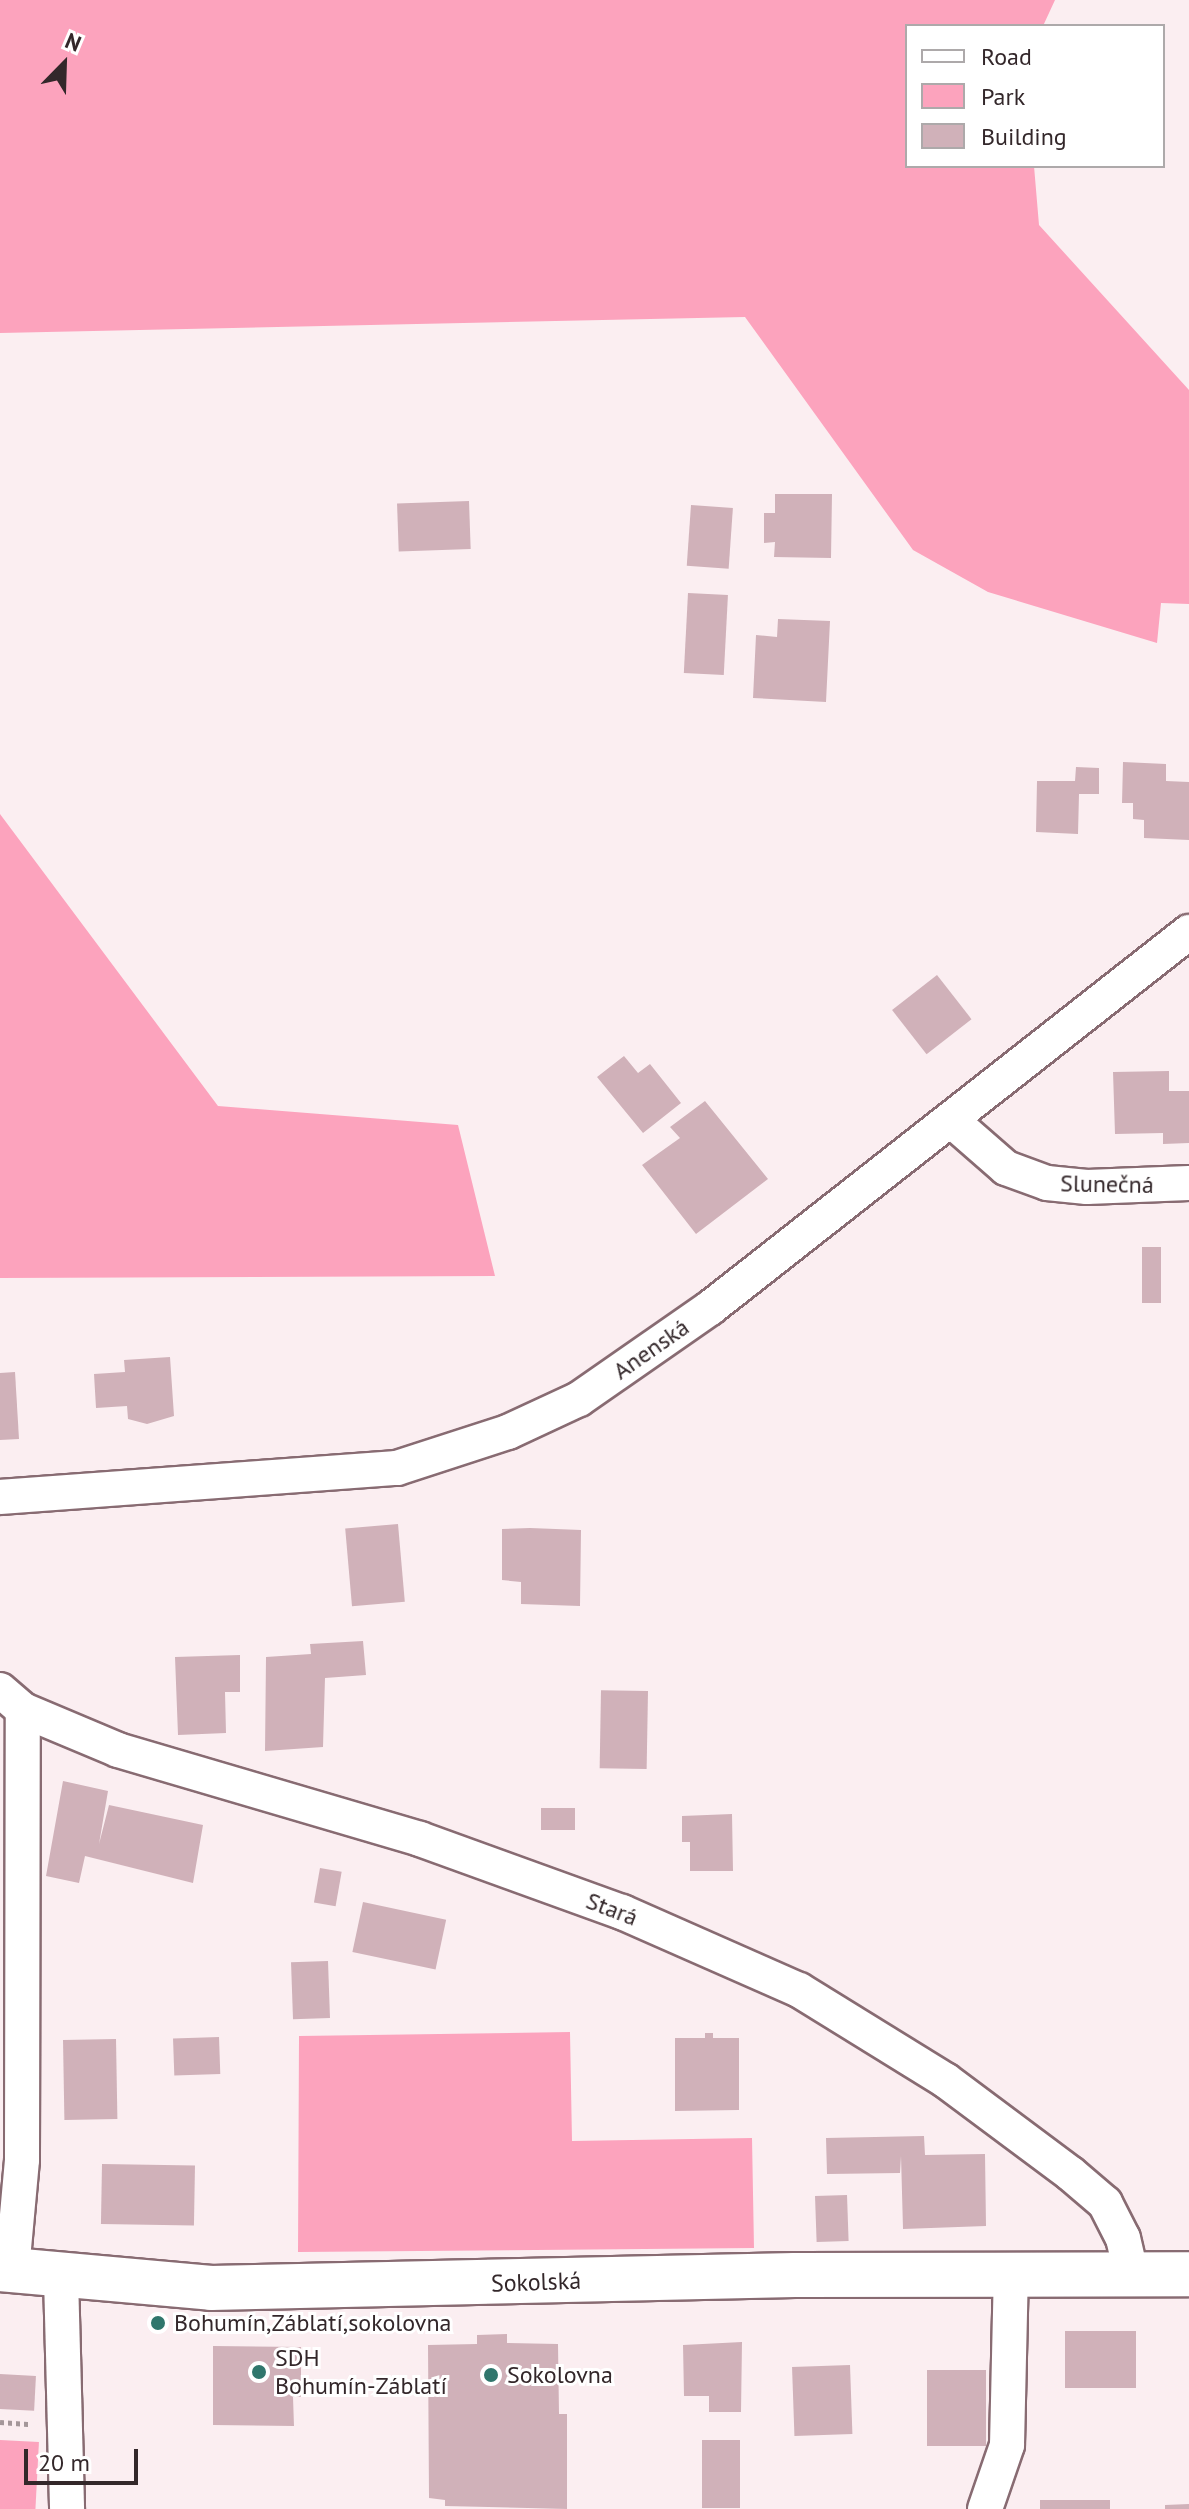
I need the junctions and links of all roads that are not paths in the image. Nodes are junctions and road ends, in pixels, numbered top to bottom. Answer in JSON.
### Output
{"nodes":[{"id":1,"x":1189,"y":932,"type":"edge"},
{"id":2,"x":951,"y":1120,"type":"junction"},
{"id":3,"x":1189,"y":1183,"type":"edge"},
{"id":4,"x":0,"y":1497,"type":"edge"},
{"id":5,"x":11,"y":1700,"type":"edge"},
{"id":6,"x":6,"y":2269,"type":"edge"},
{"id":7,"x":1011,"y":2272,"type":"junction"},
{"id":8,"x":1131,"y":2273,"type":"junction"},
{"id":9,"x":1189,"y":2274,"type":"edge"},
{"id":10,"x":61,"y":2277,"type":"junction"},
{"id":11,"x":67,"y":2509,"type":"edge"},
{"id":12,"x":985,"y":2509,"type":"edge"}],
"edges":[{"from":1,"to":2,"type":"street","name":"Anenská"},
{"from":2,"to":3,"type":"street","name":"Slunečná"},
{"from":2,"to":4,"type":"street","name":"Anenská"},
{"from":5,"to":6,"type":"street"},
{"from":5,"to":8,"type":"street","name":"Stará"},
{"from":6,"to":10,"type":"main road","name":"Sokolská"},
{"from":7,"to":8,"type":"main road","name":"Sokolská"},
{"from":7,"to":10,"type":"main road","name":"Sokolská"},
{"from":7,"to":12,"type":"street"},
{"from":8,"to":9,"type":"main road","name":"Sokolská"},
{"from":10,"to":11,"type":"street"}]}
